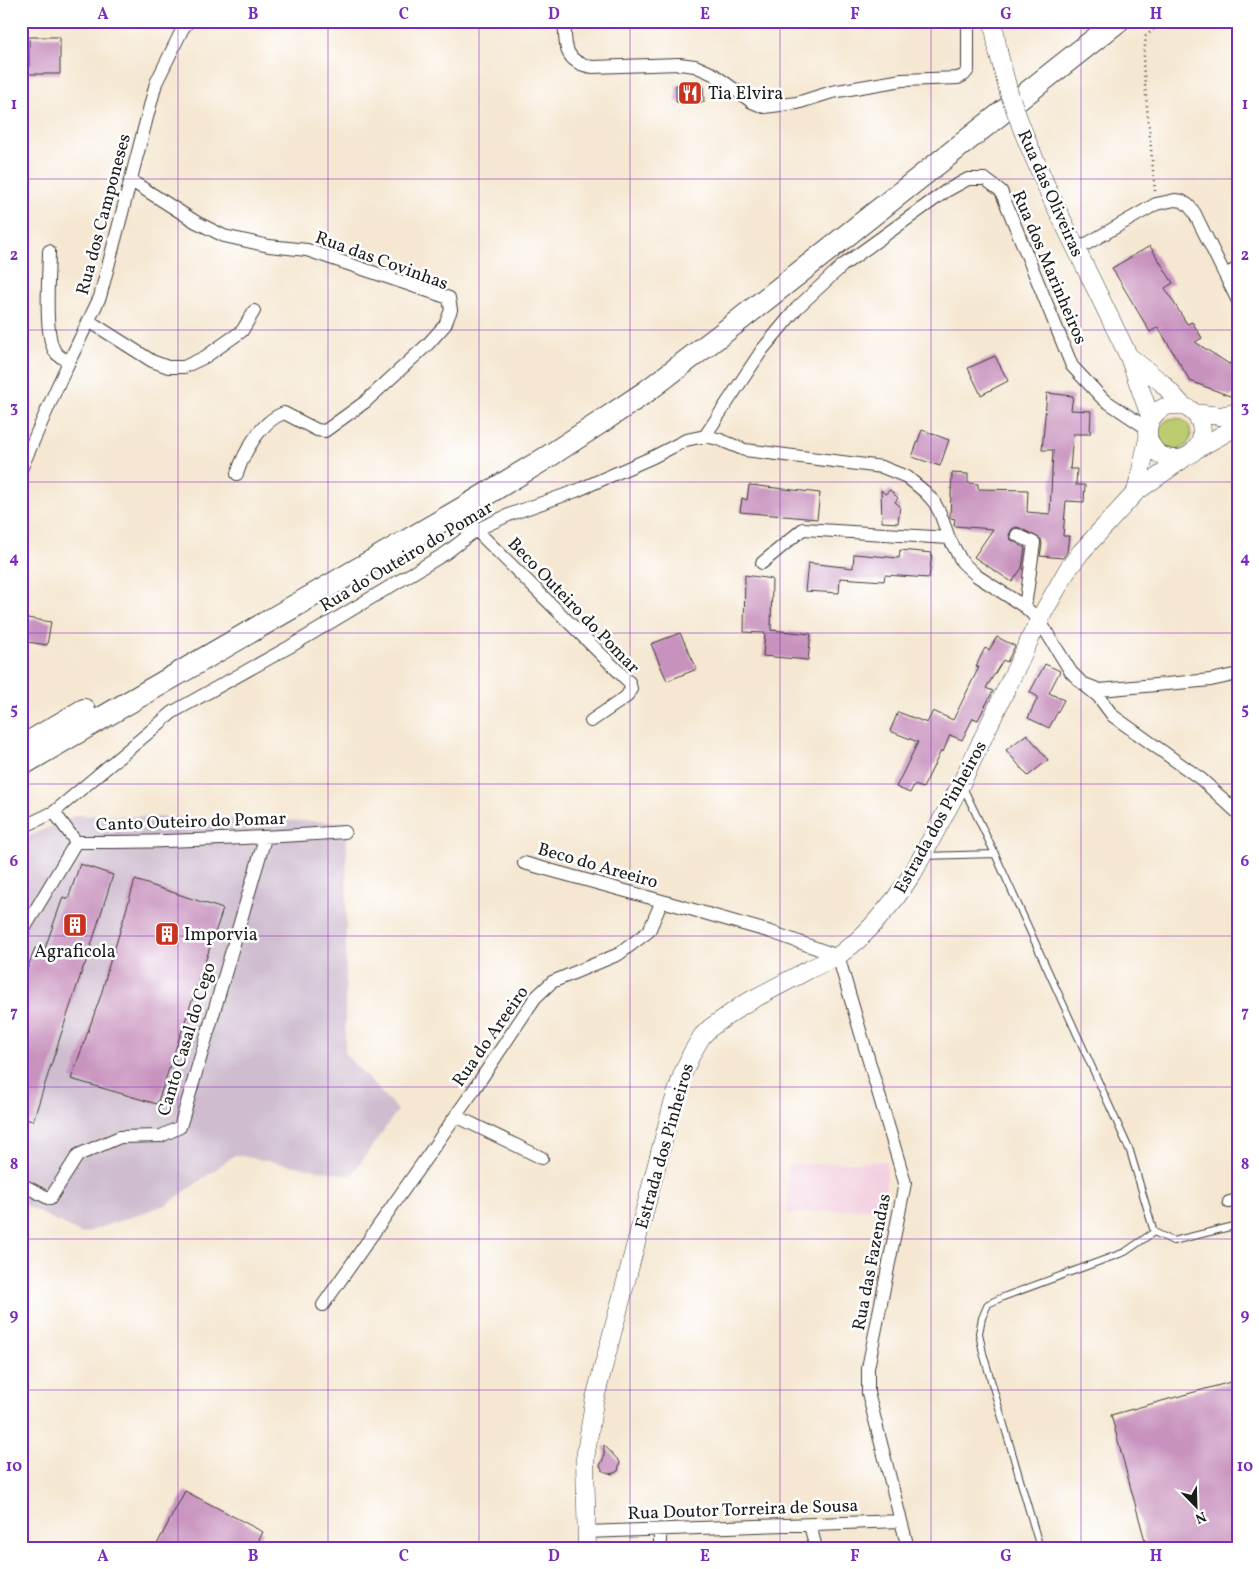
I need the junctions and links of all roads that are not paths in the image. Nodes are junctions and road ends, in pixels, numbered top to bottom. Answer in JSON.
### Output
{"nodes":[{"id":1,"x":189,"y":21,"type":"edge"},
{"id":2,"x":565,"y":21,"type":"edge"},
{"id":3,"x":968,"y":21,"type":"edge"},
{"id":4,"x":993,"y":21,"type":"edge"},
{"id":5,"x":1096,"y":21,"type":"edge"},
{"id":6,"x":1118,"y":21,"type":"edge"},
{"id":7,"x":130,"y":180,"type":"junction"},
{"id":8,"x":1076,"y":250,"type":"junction"},
{"id":9,"x":49,"y":251,"type":"dead end"},
{"id":10,"x":1238,"y":268,"type":"edge"},
{"id":11,"x":1224,"y":275,"type":"junction"},
{"id":12,"x":1238,"y":301,"type":"edge"},
{"id":13,"x":254,"y":311,"type":"dead end"},
{"id":14,"x":88,"y":321,"type":"junction"},
{"id":15,"x":1130,"y":357,"type":"junction"},
{"id":16,"x":69,"y":362,"type":"junction"},
{"id":17,"x":1188,"y":409,"type":"junction"},
{"id":18,"x":1238,"y":412,"type":"edge"},
{"id":19,"x":1238,"y":426,"type":"edge"},
{"id":20,"x":1149,"y":429,"type":"junction"},
{"id":21,"x":705,"y":436,"type":"junction"},
{"id":22,"x":1197,"y":449,"type":"junction"},
{"id":23,"x":1182,"y":459,"type":"junction"},
{"id":24,"x":21,"y":469,"type":"edge"},
{"id":25,"x":237,"y":474,"type":"dead end"},
{"id":26,"x":1136,"y":492,"type":"junction"},
{"id":27,"x":476,"y":530,"type":"junction"},
{"id":28,"x":1017,"y":535,"type":"dead end"},
{"id":29,"x":949,"y":538,"type":"junction"},
{"id":30,"x":762,"y":563,"type":"dead end"},
{"id":31,"x":1025,"y":607,"type":"junction"},
{"id":32,"x":1039,"y":620,"type":"junction"},
{"id":33,"x":1238,"y":674,"type":"edge"},
{"id":34,"x":1082,"y":683,"type":"junction"},
{"id":35,"x":591,"y":721,"type":"dead end"},
{"id":36,"x":21,"y":747,"type":"edge"},
{"id":37,"x":21,"y":765,"type":"edge"},
{"id":38,"x":962,"y":784,"type":"junction"},
{"id":39,"x":54,"y":812,"type":"junction"},
{"id":40,"x":1238,"y":813,"type":"edge"},
{"id":41,"x":21,"y":828,"type":"edge"},
{"id":42,"x":345,"y":832,"type":"dead end"},
{"id":43,"x":265,"y":838,"type":"junction"},
{"id":44,"x":76,"y":842,"type":"junction"},
{"id":45,"x":995,"y":854,"type":"junction"},
{"id":46,"x":922,"y":856,"type":"junction"},
{"id":47,"x":524,"y":863,"type":"dead end"},
{"id":48,"x":662,"y":901,"type":"junction"},
{"id":49,"x":21,"y":937,"type":"edge"},
{"id":50,"x":838,"y":956,"type":"junction"},
{"id":51,"x":456,"y":1116,"type":"junction"},
{"id":52,"x":542,"y":1158,"type":"dead end"},
{"id":53,"x":21,"y":1184,"type":"edge"},
{"id":54,"x":1238,"y":1225,"type":"edge"},
{"id":55,"x":1154,"y":1232,"type":"junction"},
{"id":56,"x":323,"y":1305,"type":"dead end"},
{"id":57,"x":901,"y":1521,"type":"junction"},
{"id":58,"x":810,"y":1525,"type":"junction"},
{"id":59,"x":660,"y":1530,"type":"junction"},
{"id":60,"x":587,"y":1540,"type":"edge"},
{"id":61,"x":660,"y":1548,"type":"edge"},
{"id":62,"x":816,"y":1548,"type":"edge"},
{"id":63,"x":908,"y":1548,"type":"edge"},
{"id":64,"x":1040,"y":1548,"type":"edge"}],
"edges":[{"from":1,"to":7,"type":"street","name":"Rua dos Camponeses"},
{"from":2,"to":3,"type":"street"},
{"from":4,"to":8,"type":"main road","name":"Rua das Oliveiras","bridge":true},
{"from":5,"to":36,"type":"highway"},
{"from":6,"to":37,"type":"highway"},
{"from":7,"to":14,"type":"street","name":"Rua dos Camponeses"},
{"from":7,"to":25,"type":"street","name":"Rua das Covinhas"},
{"from":8,"to":11,"type":"street"},
{"from":8,"to":15,"type":"main road","name":"Rua das Oliveiras"},
{"from":9,"to":16,"type":"street"},
{"from":10,"to":11,"type":"street"},
{"from":11,"to":12,"type":"street"},
{"from":13,"to":14,"type":"street"},
{"from":14,"to":16,"type":"street","name":"Rua dos Camponeses"},
{"from":15,"to":17,"type":"main road"},
{"from":15,"to":20,"type":"main road"},
{"from":16,"to":24,"type":"street","name":"Rua dos Camponeses"},
{"from":17,"to":18,"type":"main road"},
{"from":17,"to":20,"type":"main road"},
{"from":17,"to":22,"type":"main road"},
{"from":19,"to":22,"type":"main road"},
{"from":20,"to":21,"type":"street","name":"Rua dos Marinheiros"},
{"from":20,"to":23,"type":"main road"},
{"from":20,"to":26,"type":"main road","name":"Estrada dos Pinheiros"},
{"from":21,"to":27,"type":"street","name":"Rua do Outeiro do Pomar"},
{"from":21,"to":29,"type":"street"},
{"from":22,"to":23,"type":"main road"},
{"from":23,"to":26,"type":"main road","name":"Estrada dos Pinheiros"},
{"from":26,"to":32,"type":"main road","name":"Estrada dos Pinheiros"},
{"from":27,"to":35,"type":"street","name":"Beco Outeiro do Pomar"},
{"from":27,"to":39,"type":"street","name":"Rua do Outeiro do Pomar"},
{"from":28,"to":31,"type":"street"},
{"from":29,"to":30,"type":"street"},
{"from":29,"to":31,"type":"street"},
{"from":31,"to":32,"type":"street"},
{"from":32,"to":34,"type":"street"},
{"from":32,"to":38,"type":"main road","name":"Estrada dos Pinheiros"},
{"from":33,"to":34,"type":"street"},
{"from":34,"to":40,"type":"street"},
{"from":38,"to":45,"type":"lane"},
{"from":38,"to":46,"type":"main road","name":"Estrada dos Pinheiros"},
{"from":39,"to":41,"type":"street","name":"Rua do Outeiro do Pomar"},
{"from":39,"to":44,"type":"street","name":"Canto Outeiro do Pomar"},
{"from":42,"to":43,"type":"street","name":"Canto Outeiro do Pomar"},
{"from":43,"to":44,"type":"street","name":"Canto Outeiro do Pomar"},
{"from":43,"to":53,"type":"street","name":"Canto Casal do Cego"},
{"from":44,"to":49,"type":"street"},
{"from":45,"to":46,"type":"lane"},
{"from":45,"to":55,"type":"lane"},
{"from":46,"to":50,"type":"main road","name":"Estrada dos Pinheiros"},
{"from":47,"to":48,"type":"street","name":"Beco do Areeiro"},
{"from":48,"to":50,"type":"street"},
{"from":48,"to":51,"type":"street","name":"Rua do Areeiro"},
{"from":50,"to":57,"type":"street","name":"Rua das Fazendas"},
{"from":50,"to":60,"type":"main road","name":"Estrada dos Pinheiros"},
{"from":51,"to":52,"type":"street"},
{"from":51,"to":56,"type":"street","name":"Rua do Areeiro"},
{"from":54,"to":55,"type":"lane"},
{"from":55,"to":64,"type":"lane"},
{"from":57,"to":58,"type":"street","name":"Rua Doutor Torreira de Sousa"},
{"from":57,"to":63,"type":"street","name":"Rua das Fazendas"},
{"from":58,"to":59,"type":"street","name":"Rua Doutor Torreira de Sousa"},
{"from":58,"to":62,"type":"street"},
{"from":59,"to":60,"type":"street","name":"Rua Doutor Torreira de Sousa"},
{"from":59,"to":61,"type":"street"}]}
